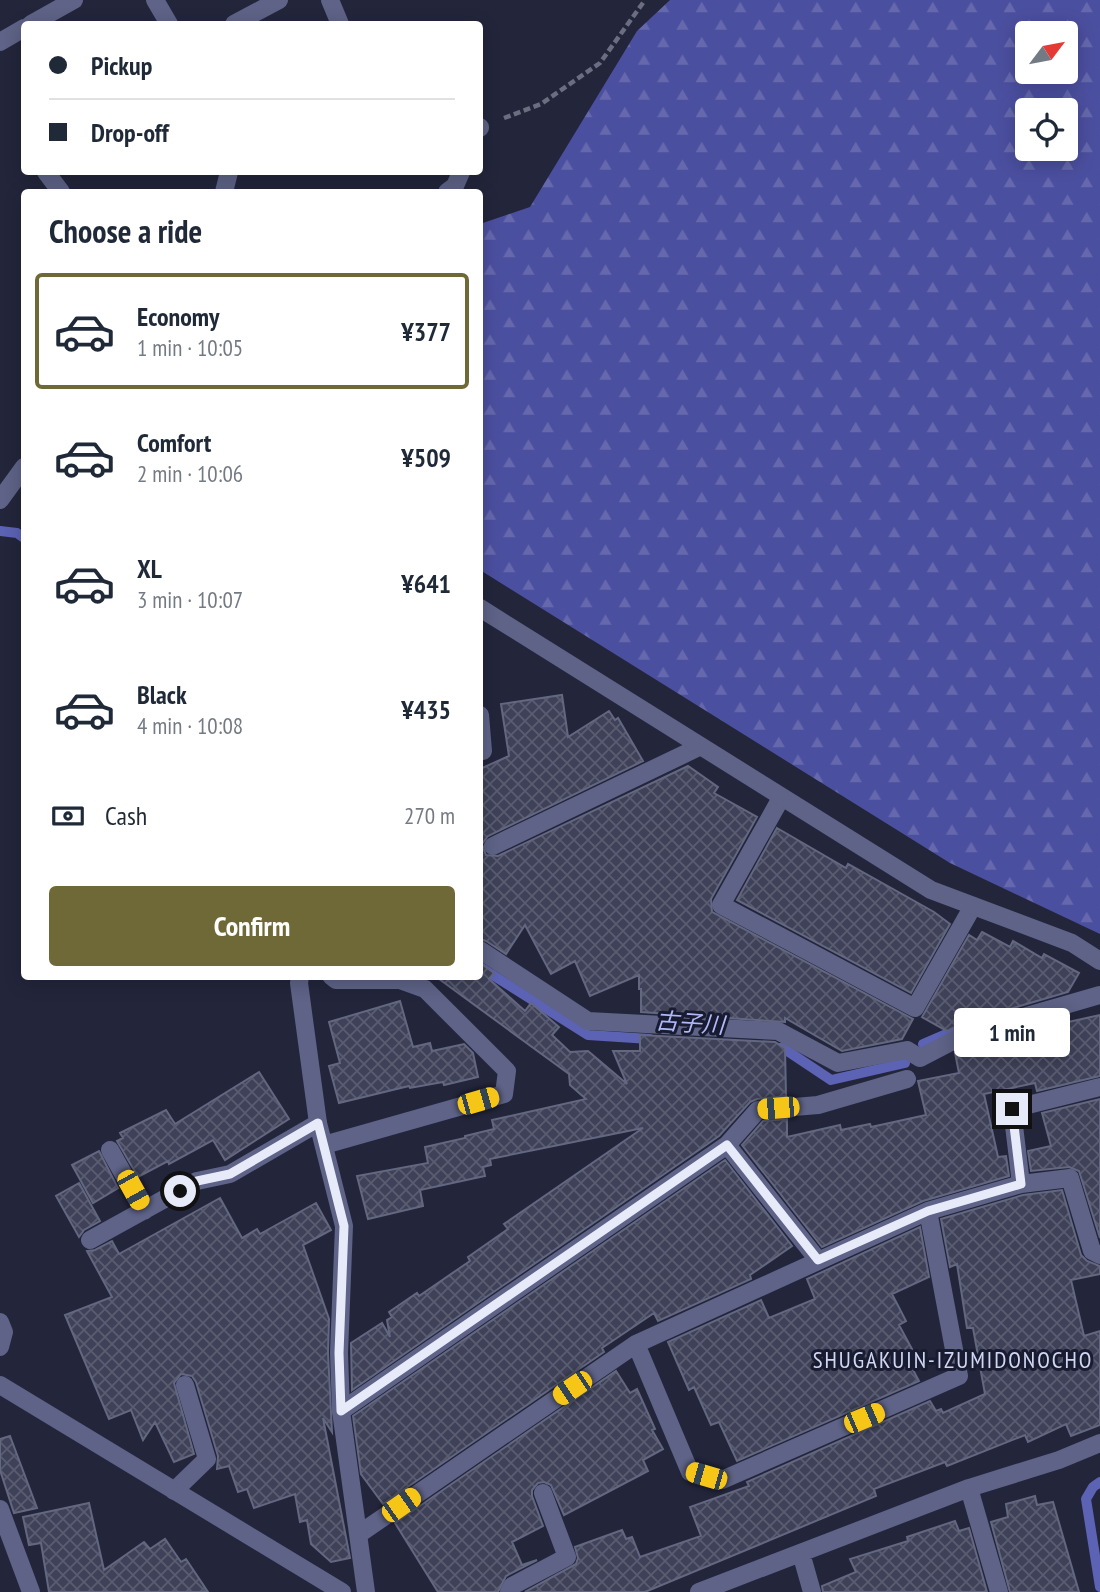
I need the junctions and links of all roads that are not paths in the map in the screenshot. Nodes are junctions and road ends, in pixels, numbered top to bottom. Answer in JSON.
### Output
{"nodes":[{"id":1,"x":74,"y":0,"type":"edge"},
{"id":2,"x":155,"y":0,"type":"edge"},
{"id":3,"x":279,"y":0,"type":"edge"},
{"id":4,"x":330,"y":0,"type":"edge"},
{"id":5,"x":36,"y":21,"type":"edge"},
{"id":6,"x":167,"y":21,"type":"edge"},
{"id":7,"x":240,"y":21,"type":"edge"},
{"id":8,"x":339,"y":21,"type":"edge"},
{"id":9,"x":21,"y":30,"type":"edge"},
{"id":10,"x":0,"y":42,"type":"edge"},
{"id":11,"x":21,"y":471,"type":"edge"},
{"id":12,"x":0,"y":500,"type":"edge"},
{"id":13,"x":483,"y":610,"type":"edge"},
{"id":14,"x":699,"y":747,"type":"junction"},
{"id":15,"x":781,"y":798,"type":"junction"},
{"id":16,"x":492,"y":846,"type":"dead end"},
{"id":17,"x":973,"y":906,"type":"junction"},
{"id":18,"x":483,"y":952,"type":"edge"},
{"id":19,"x":1100,"y":961,"type":"edge"},
{"id":20,"x":299,"y":980,"type":"edge"},
{"id":21,"x":336,"y":980,"type":"edge"},
{"id":22,"x":400,"y":980,"type":"edge"},
{"id":23,"x":400,"y":980,"type":"edge"},
{"id":24,"x":1100,"y":995,"type":"edge"},
{"id":25,"x":907,"y":1079,"type":"dead end"},
{"id":26,"x":1100,"y":1087,"type":"edge"},
{"id":27,"x":318,"y":1123,"type":"junction"},
{"id":28,"x":324,"y":1145,"type":"junction"},
{"id":29,"x":727,"y":1145,"type":"junction"},
{"id":30,"x":110,"y":1150,"type":"dead end"},
{"id":31,"x":1021,"y":1184,"type":"junction"},
{"id":32,"x":144,"y":1211,"type":"junction"},
{"id":33,"x":928,"y":1211,"type":"junction"},
{"id":34,"x":90,"y":1240,"type":"dead end"},
{"id":35,"x":1100,"y":1255,"type":"edge"},
{"id":36,"x":818,"y":1260,"type":"junction"},
{"id":37,"x":0,"y":1322,"type":"edge"},
{"id":38,"x":636,"y":1344,"type":"junction"},
{"id":39,"x":0,"y":1347,"type":"edge"},
{"id":40,"x":0,"y":1385,"type":"edge"},
{"id":41,"x":185,"y":1385,"type":"dead end"},
{"id":42,"x":341,"y":1411,"type":"junction"},
{"id":43,"x":1100,"y":1443,"type":"edge"},
{"id":44,"x":969,"y":1488,"type":"junction"},
{"id":45,"x":174,"y":1491,"type":"junction"},
{"id":46,"x":543,"y":1493,"type":"dead end"},
{"id":47,"x":0,"y":1509,"type":"edge"},
{"id":48,"x":359,"y":1534,"type":"junction"},
{"id":49,"x":801,"y":1553,"type":"junction"},
{"id":50,"x":32,"y":1592,"type":"edge"},
{"id":51,"x":342,"y":1592,"type":"edge"},
{"id":52,"x":366,"y":1592,"type":"edge"},
{"id":53,"x":509,"y":1592,"type":"edge"},
{"id":54,"x":699,"y":1592,"type":"edge"},
{"id":55,"x":812,"y":1592,"type":"edge"},
{"id":56,"x":999,"y":1592,"type":"edge"}],
"edges":[{"from":1,"to":5,"type":"street"},
{"from":2,"to":6,"type":"street"},
{"from":3,"to":7,"type":"street"},
{"from":4,"to":8,"type":"street"},
{"from":9,"to":10,"type":"street"},
{"from":11,"to":12,"type":"street"},
{"from":13,"to":14,"type":"street"},
{"from":14,"to":15,"type":"street"},
{"from":14,"to":16,"type":"street"},
{"from":15,"to":17,"type":"street"},
{"from":15,"to":17,"type":"street"},
{"from":17,"to":19,"type":"street"},
{"from":18,"to":24,"type":"street"},
{"from":20,"to":27,"type":"street"},
{"from":21,"to":23,"type":"street"},
{"from":22,"to":28,"type":"street"},
{"from":25,"to":29,"type":"street"},
{"from":26,"to":31,"type":"street"},
{"from":27,"to":28,"type":"street"},
{"from":27,"to":32,"type":"street"},
{"from":28,"to":42,"type":"street"},
{"from":29,"to":36,"type":"street"},
{"from":29,"to":42,"type":"street"},
{"from":30,"to":32,"type":"street"},
{"from":31,"to":33,"type":"street"},
{"from":31,"to":35,"type":"street"},
{"from":32,"to":34,"type":"street"},
{"from":33,"to":36,"type":"street"},
{"from":33,"to":38,"type":"street"},
{"from":36,"to":38,"type":"street"},
{"from":37,"to":39,"type":"street"},
{"from":38,"to":48,"type":"street"},
{"from":40,"to":45,"type":"street"},
{"from":41,"to":45,"type":"street"},
{"from":42,"to":48,"type":"street"},
{"from":43,"to":44,"type":"street"},
{"from":44,"to":49,"type":"street"},
{"from":44,"to":56,"type":"street"},
{"from":45,"to":51,"type":"street"},
{"from":46,"to":53,"type":"street"},
{"from":47,"to":50,"type":"street"},
{"from":48,"to":52,"type":"street"},
{"from":49,"to":54,"type":"street"},
{"from":49,"to":55,"type":"street"}]}
